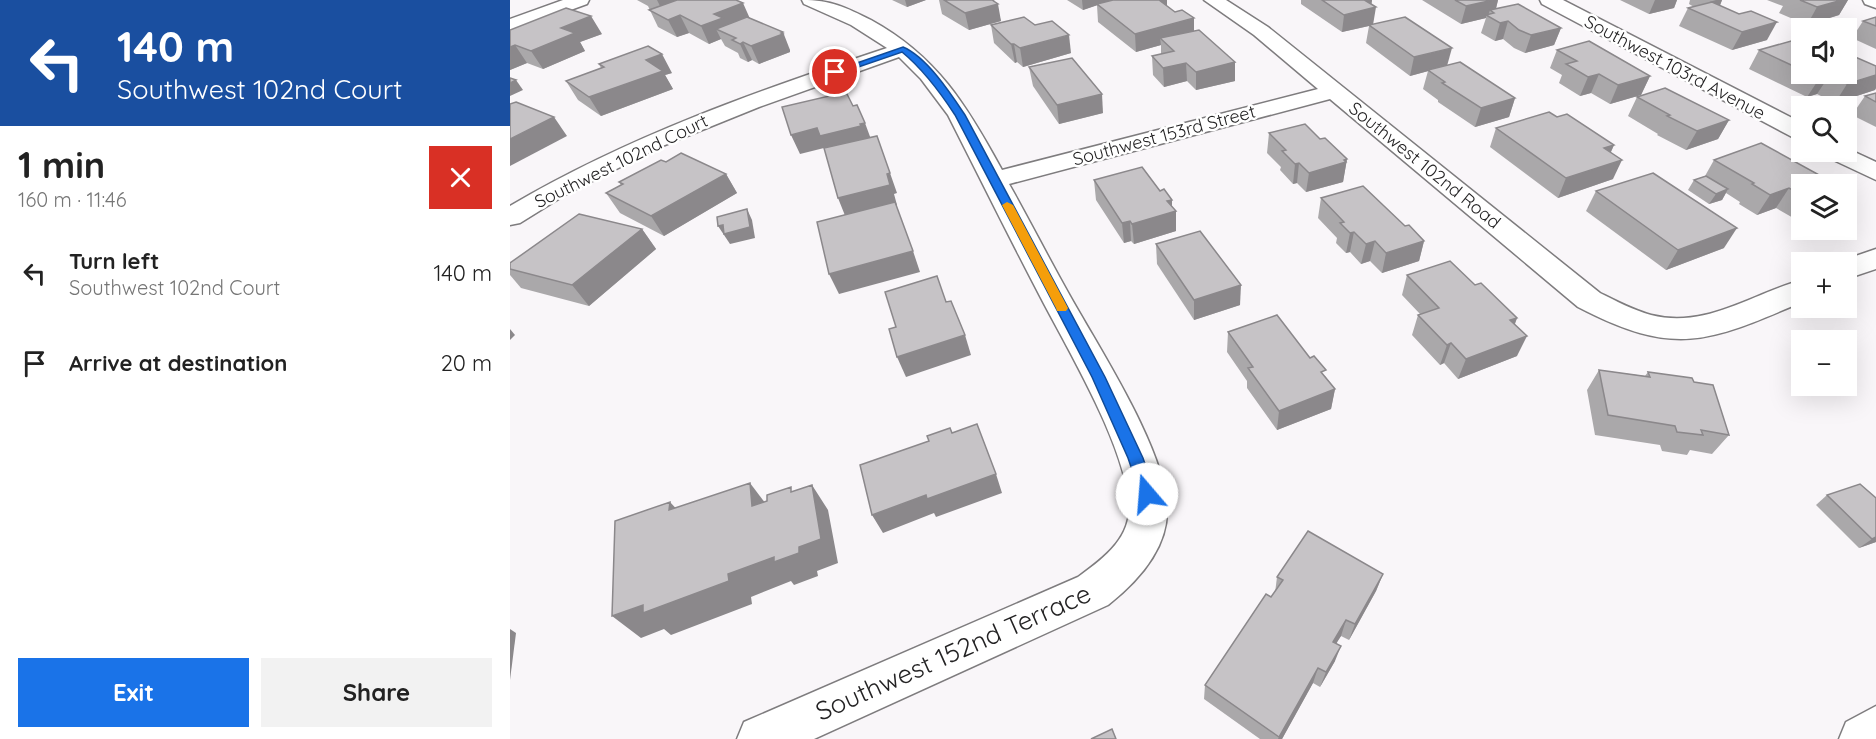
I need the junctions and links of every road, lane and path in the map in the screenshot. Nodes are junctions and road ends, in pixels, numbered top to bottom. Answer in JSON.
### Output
{"nodes":[{"id":1,"x":580,"y":0,"type":"edge"},
{"id":2,"x":811,"y":0,"type":"edge"},
{"id":3,"x":1213,"y":0,"type":"edge"},
{"id":4,"x":1549,"y":0,"type":"edge"},
{"id":5,"x":510,"y":26,"type":"edge"},
{"id":6,"x":903,"y":49,"type":"junction"},
{"id":7,"x":1334,"y":91,"type":"junction"},
{"id":8,"x":1791,"y":127,"type":"edge"},
{"id":9,"x":1856,"y":162,"type":"edge"},
{"id":10,"x":1876,"y":172,"type":"edge"},
{"id":11,"x":994,"y":180,"type":"junction"},
{"id":12,"x":510,"y":217,"type":"edge"},
{"id":13,"x":1876,"y":258,"type":"edge"},
{"id":14,"x":1857,"y":266,"type":"edge"},
{"id":15,"x":1791,"y":295,"type":"edge"},
{"id":16,"x":1876,"y":730,"type":"edge"},
{"id":17,"x":761,"y":739,"type":"edge"},
{"id":18,"x":1863,"y":739,"type":"edge"}],
"edges":[{"from":1,"to":5,"type":"street"},
{"from":2,"to":6,"type":"street"},
{"from":3,"to":7,"type":"street","name":"Southwest 102nd Road"},
{"from":4,"to":8,"type":"street","name":"Southwest 103rd Avenue"},
{"from":6,"to":11,"type":"street"},
{"from":6,"to":12,"type":"street","name":"Southwest 102nd Court"},
{"from":7,"to":11,"type":"street","name":"Southwest 153rd Street"},
{"from":7,"to":15,"type":"street","name":"Southwest 102nd Road"},
{"from":9,"to":10,"type":"street"},
{"from":11,"to":17,"type":"street","name":"Southwest 152nd Terrace"},
{"from":13,"to":14,"type":"street"},
{"from":16,"to":18,"type":"street"}]}
